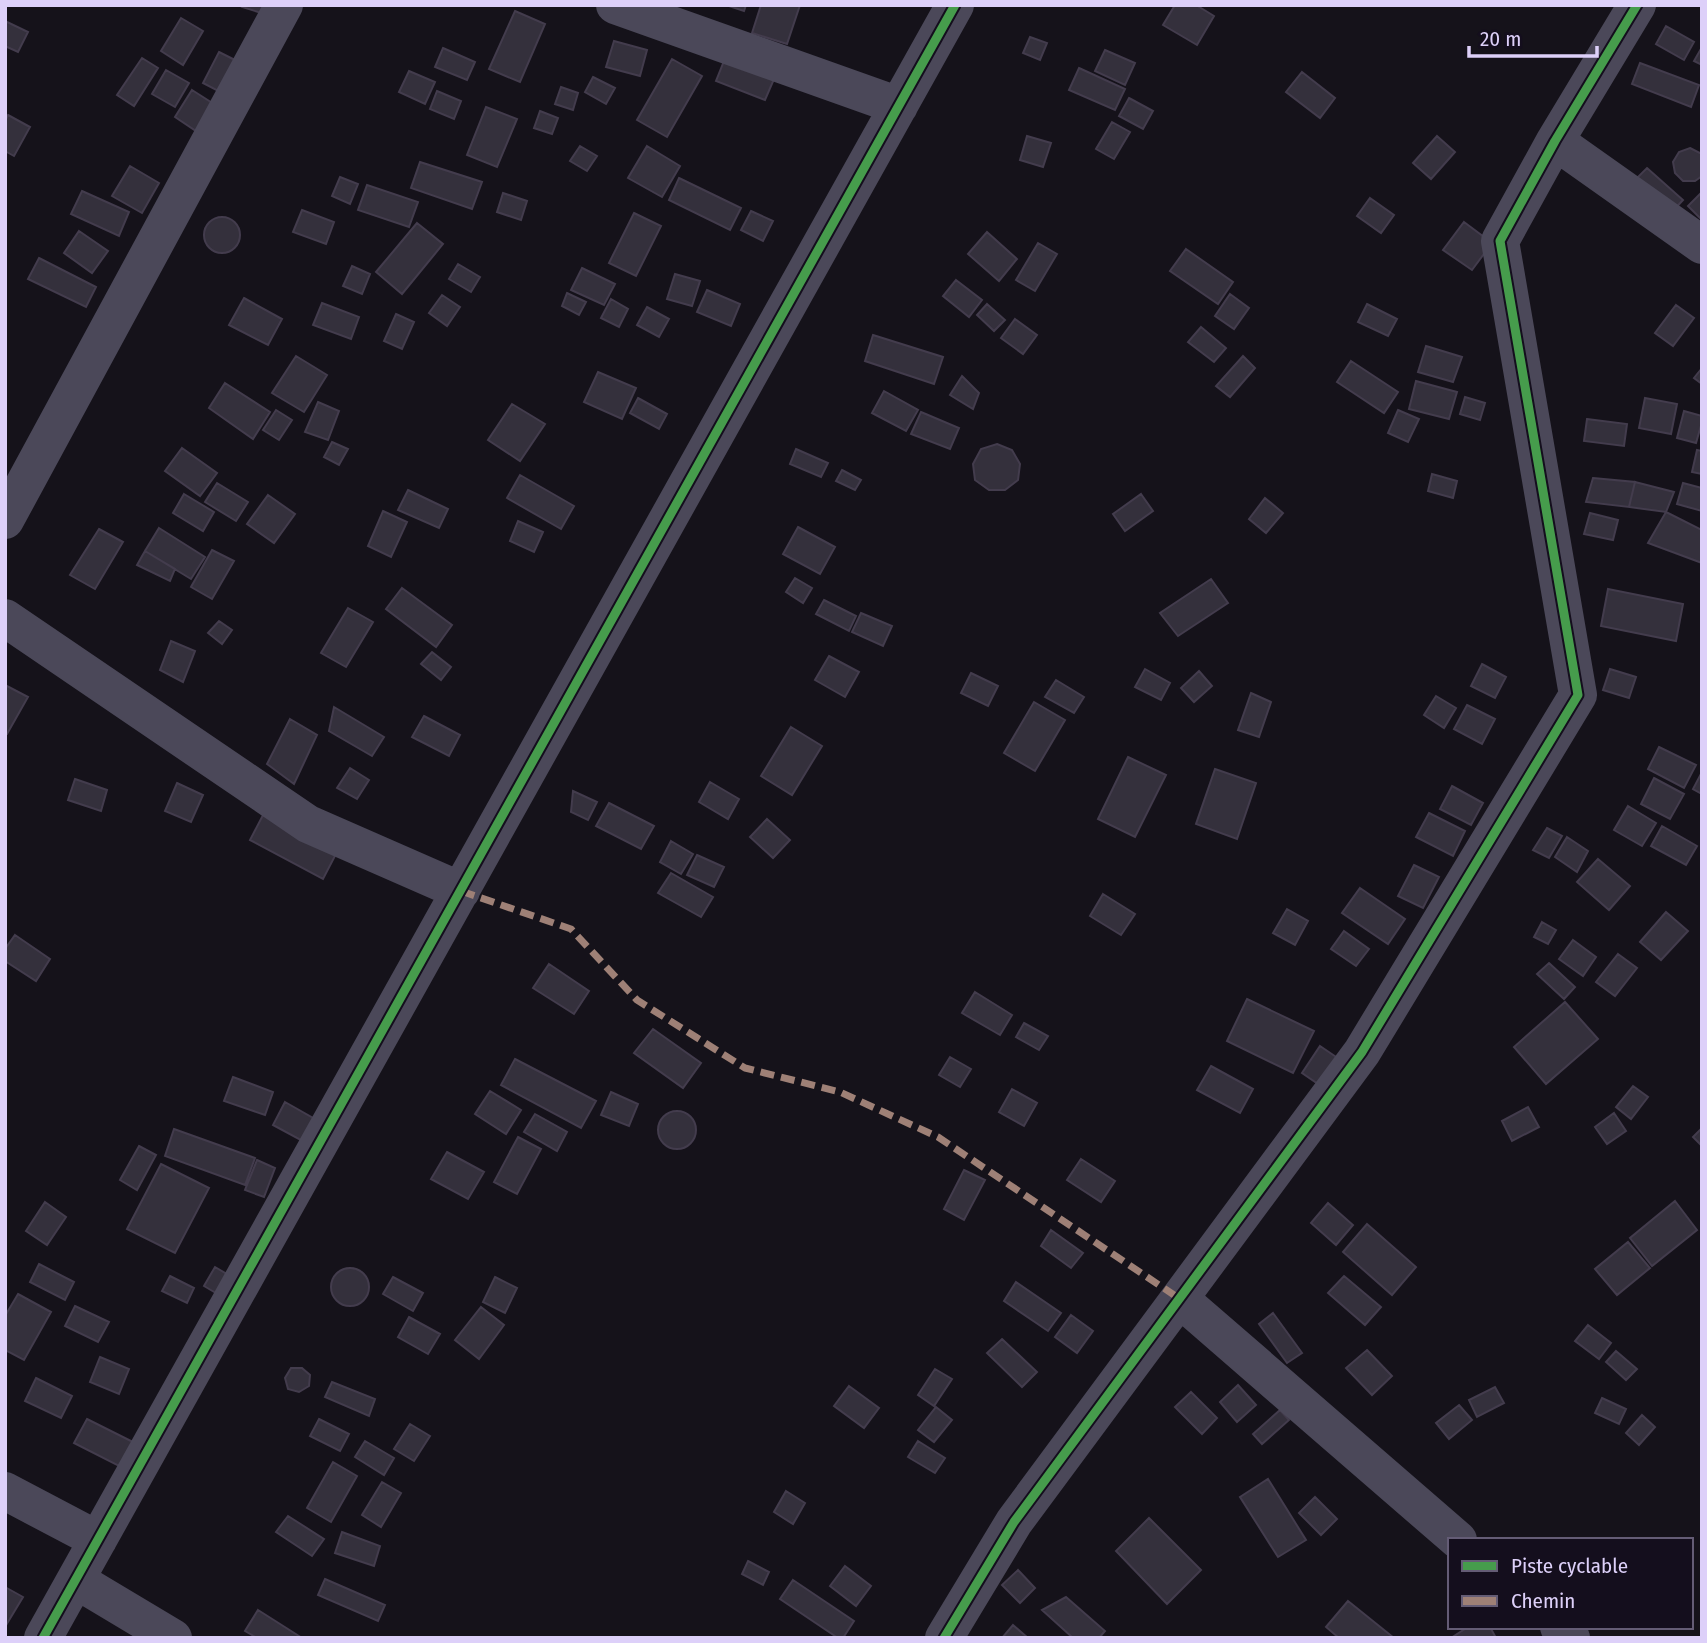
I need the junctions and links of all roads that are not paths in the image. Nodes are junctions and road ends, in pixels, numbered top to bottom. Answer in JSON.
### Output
{"nodes":[{"id":1,"x":284,"y":5,"type":"edge"},
{"id":2,"x":615,"y":5,"type":"edge"},
{"id":3,"x":956,"y":5,"type":"edge"},
{"id":4,"x":1637,"y":5,"type":"edge"},
{"id":5,"x":899,"y":106,"type":"junction"},
{"id":6,"x":1555,"y":141,"type":"junction"},
{"id":7,"x":1702,"y":245,"type":"edge"},
{"id":8,"x":5,"y":520,"type":"edge"},
{"id":9,"x":5,"y":618,"type":"edge"},
{"id":10,"x":461,"y":891,"type":"junction"},
{"id":11,"x":1180,"y":1299,"type":"junction"},
{"id":12,"x":5,"y":1491,"type":"edge"},
{"id":13,"x":1456,"y":1538,"type":"edge"},
{"id":14,"x":98,"y":1540,"type":"junction"},
{"id":15,"x":76,"y":1580,"type":"junction"},
{"id":16,"x":43,"y":1638,"type":"edge"},
{"id":17,"x":173,"y":1638,"type":"edge"},
{"id":18,"x":944,"y":1638,"type":"edge"}],
"edges":[{"from":1,"to":8,"type":"street"},
{"from":2,"to":5,"type":"street"},
{"from":3,"to":5,"type":"street"},
{"from":4,"to":6,"type":"street"},
{"from":5,"to":10,"type":"street"},
{"from":6,"to":7,"type":"street"},
{"from":6,"to":11,"type":"street"},
{"from":9,"to":10,"type":"street"},
{"from":10,"to":14,"type":"street"},
{"from":11,"to":13,"type":"street"},
{"from":11,"to":18,"type":"street"},
{"from":12,"to":14,"type":"street"},
{"from":14,"to":15,"type":"street"},
{"from":15,"to":16,"type":"street"},
{"from":15,"to":17,"type":"street"}]}
